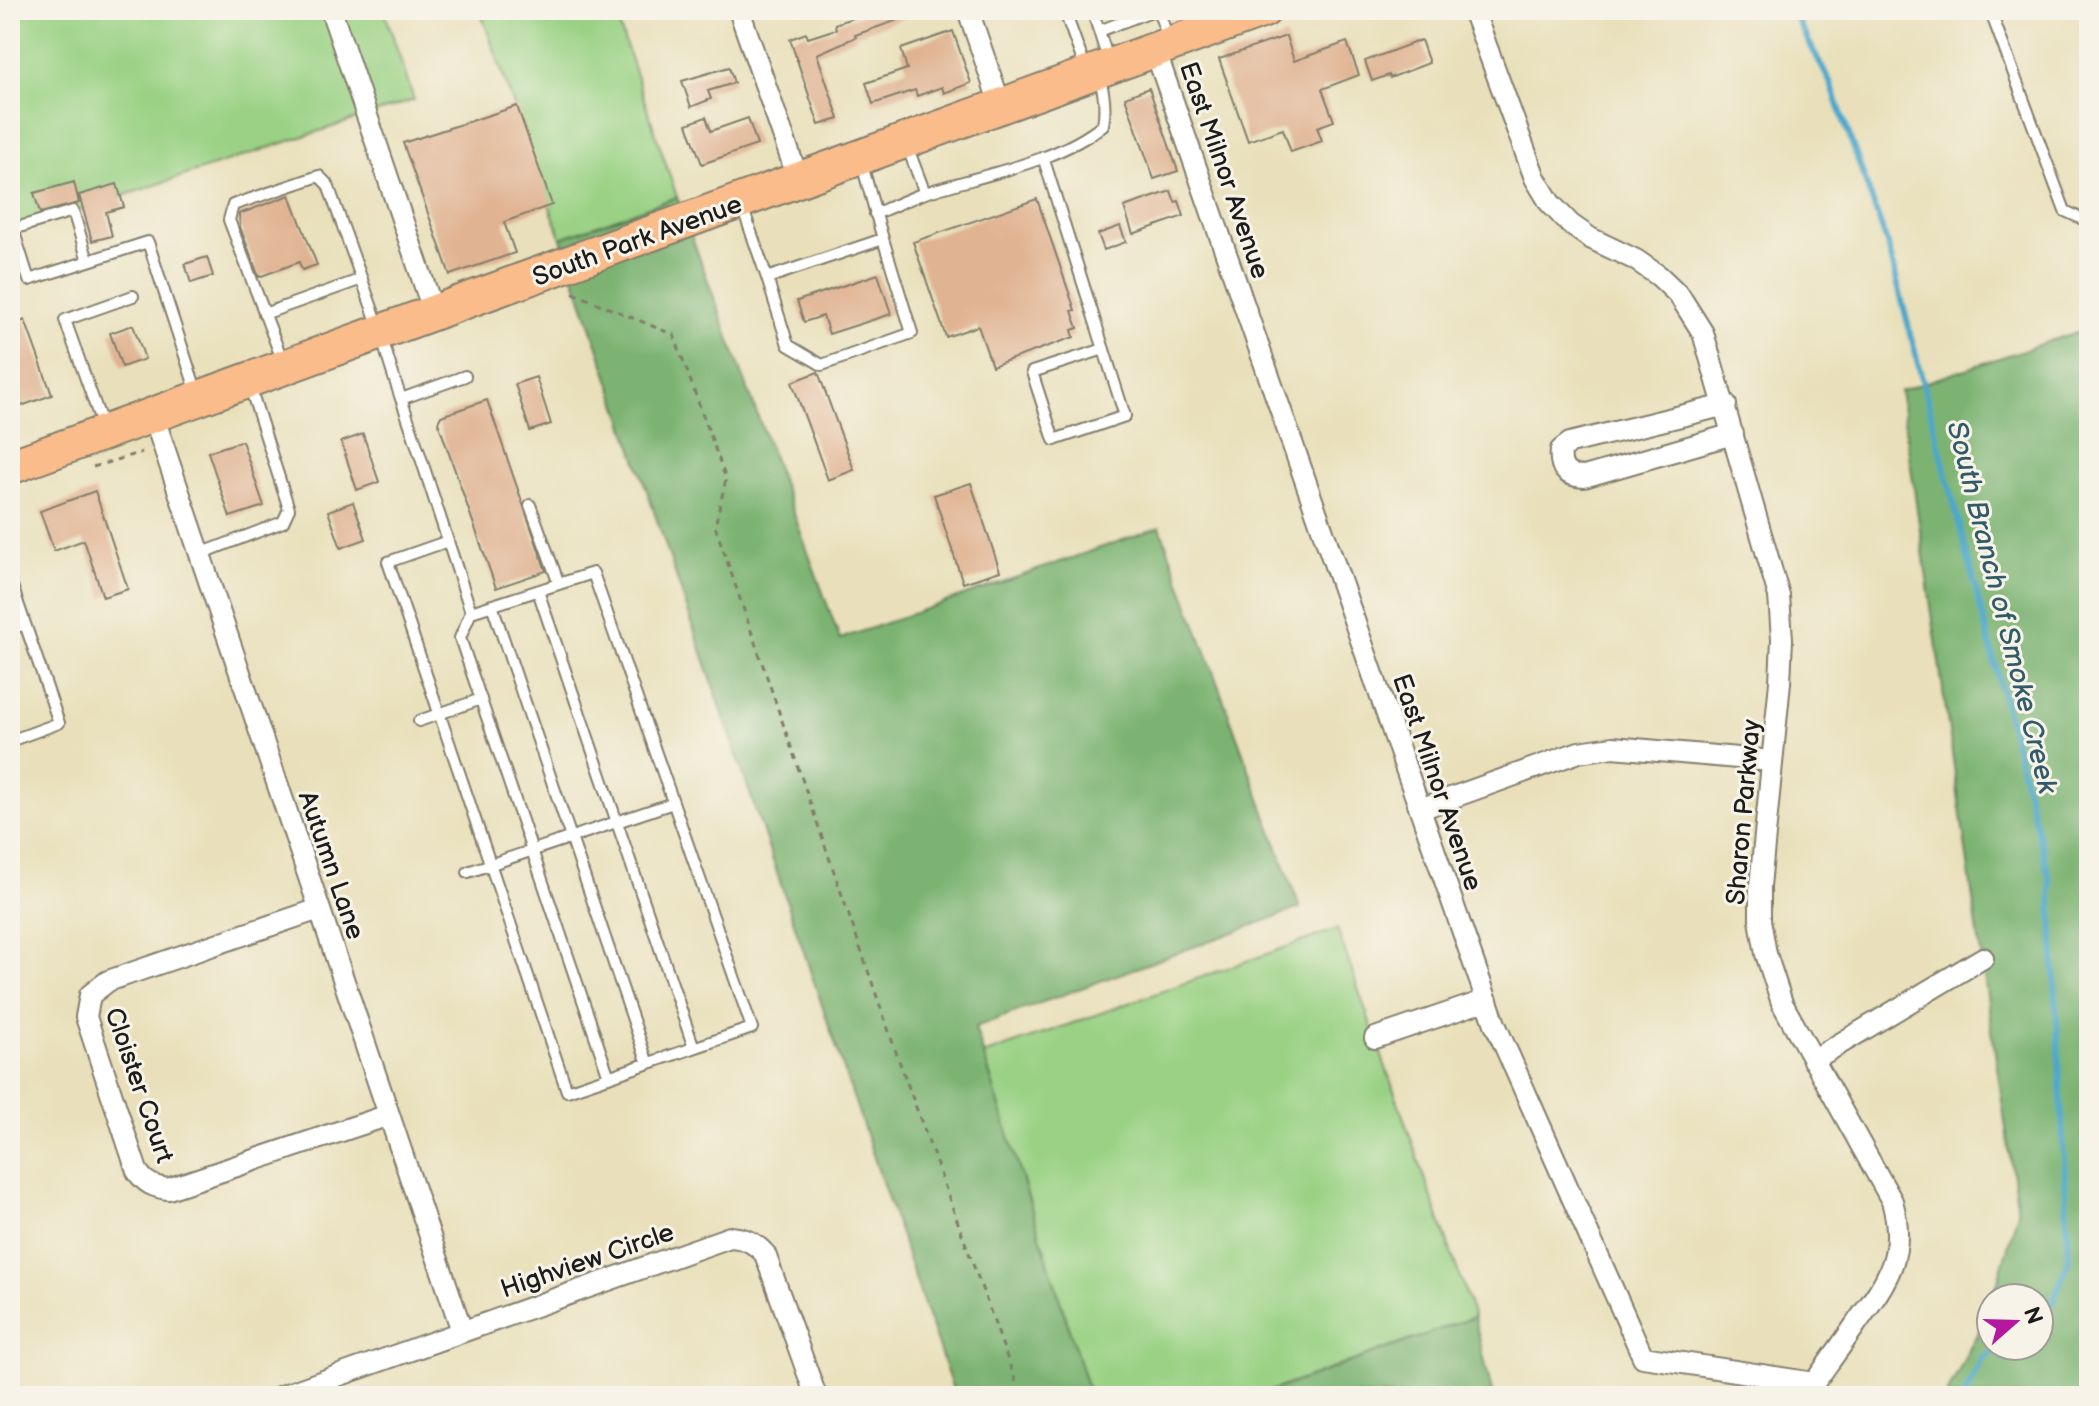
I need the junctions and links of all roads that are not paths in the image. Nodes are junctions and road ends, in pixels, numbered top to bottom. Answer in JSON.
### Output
{"nodes":[{"id":1,"x":331,"y":10,"type":"edge"},
{"id":2,"x":739,"y":10,"type":"edge"},
{"id":3,"x":968,"y":10,"type":"edge"},
{"id":4,"x":1080,"y":10,"type":"edge"},
{"id":5,"x":1092,"y":10,"type":"edge"},
{"id":6,"x":1156,"y":10,"type":"edge"},
{"id":7,"x":1264,"y":10,"type":"edge"},
{"id":8,"x":1473,"y":10,"type":"edge"},
{"id":9,"x":1990,"y":10,"type":"edge"},
{"id":10,"x":1065,"y":13,"type":"edge"},
{"id":11,"x":1208,"y":20,"type":"edge"},
{"id":12,"x":1099,"y":31,"type":"junction"},
{"id":13,"x":1163,"y":47,"type":"junction"},
{"id":14,"x":1099,"y":71,"type":"junction"},
{"id":15,"x":1001,"y":107,"type":"junction"},
{"id":16,"x":906,"y":142,"type":"junction"},
{"id":17,"x":1043,"y":157,"type":"junction"},
{"id":18,"x":860,"y":159,"type":"junction"},
{"id":19,"x":799,"y":181,"type":"junction"},
{"id":20,"x":925,"y":193,"type":"junction"},
{"id":21,"x":741,"y":202,"type":"junction"},
{"id":22,"x":875,"y":214,"type":"junction"},
{"id":23,"x":2089,"y":222,"type":"edge"},
{"id":24,"x":11,"y":230,"type":"edge"},
{"id":25,"x":883,"y":239,"type":"junction"},
{"id":26,"x":88,"y":261,"type":"junction"},
{"id":27,"x":767,"y":278,"type":"junction"},
{"id":28,"x":362,"y":279,"type":"junction"},
{"id":29,"x":133,"y":296,"type":"dead end"},
{"id":30,"x":434,"y":313,"type":"junction"},
{"id":31,"x":264,"y":314,"type":"junction"},
{"id":32,"x":381,"y":333,"type":"junction"},
{"id":33,"x":1104,"y":349,"type":"junction"},
{"id":34,"x":285,"y":368,"type":"junction"},
{"id":35,"x":465,"y":376,"type":"dead end"},
{"id":36,"x":248,"y":381,"type":"junction"},
{"id":37,"x":198,"y":399,"type":"junction"},
{"id":38,"x":401,"y":399,"type":"junction"},
{"id":39,"x":1726,"y":405,"type":"junction"},
{"id":40,"x":153,"y":415,"type":"junction"},
{"id":41,"x":105,"y":433,"type":"junction"},
{"id":42,"x":1733,"y":434,"type":"junction"},
{"id":43,"x":10,"y":467,"type":"edge"},
{"id":44,"x":530,"y":505,"type":"dead end"},
{"id":45,"x":448,"y":541,"type":"junction"},
{"id":46,"x":200,"y":554,"type":"junction"},
{"id":47,"x":10,"y":580,"type":"edge"},
{"id":48,"x":559,"y":584,"type":"junction"},
{"id":49,"x":538,"y":591,"type":"junction"},
{"id":50,"x":492,"y":605,"type":"junction"},
{"id":51,"x":471,"y":612,"type":"junction"},
{"id":52,"x":25,"y":624,"type":"junction"},
{"id":53,"x":10,"y":629,"type":"edge"},
{"id":54,"x":481,"y":699,"type":"junction"},
{"id":55,"x":440,"y":714,"type":"junction"},
{"id":56,"x":419,"y":721,"type":"dead end"},
{"id":57,"x":10,"y":741,"type":"edge"},
{"id":58,"x":1772,"y":761,"type":"junction"},
{"id":59,"x":673,"y":803,"type":"junction"},
{"id":60,"x":1420,"y":809,"type":"junction"},
{"id":61,"x":617,"y":822,"type":"junction"},
{"id":62,"x":571,"y":837,"type":"junction"},
{"id":63,"x":532,"y":850,"type":"junction"},
{"id":64,"x":491,"y":864,"type":"junction"},
{"id":65,"x":468,"y":872,"type":"dead end"},
{"id":66,"x":319,"y":909,"type":"junction"},
{"id":67,"x":1983,"y":958,"type":"dead end"},
{"id":68,"x":1487,"y":1000,"type":"junction"},
{"id":69,"x":1375,"y":1038,"type":"dead end"},
{"id":70,"x":694,"y":1048,"type":"junction"},
{"id":71,"x":1813,"y":1060,"type":"junction"},
{"id":72,"x":648,"y":1064,"type":"junction"},
{"id":73,"x":609,"y":1077,"type":"junction"},
{"id":74,"x":389,"y":1115,"type":"junction"},
{"id":75,"x":462,"y":1331,"type":"junction"},
{"id":76,"x":1817,"y":1390,"type":"edge"},
{"id":77,"x":281,"y":1396,"type":"edge"},
{"id":78,"x":816,"y":1396,"type":"edge"}],
"edges":[{"from":1,"to":30,"type":"street"},
{"from":2,"to":19,"type":"street"},
{"from":3,"to":15,"type":"street"},
{"from":4,"to":10,"type":"lane"},
{"from":5,"to":12,"type":"lane"},
{"from":6,"to":12,"type":"lane"},
{"from":6,"to":13,"type":"lane"},
{"from":7,"to":11,"type":"main road","name":"South Park Avenue"},
{"from":8,"to":39,"type":"street","name":"Sharon Parkway"},
{"from":9,"to":23,"type":"lane"},
{"from":10,"to":14,"type":"lane"},
{"from":11,"to":13,"type":"main road","name":"South Park Avenue"},
{"from":12,"to":14,"type":"lane"},
{"from":13,"to":14,"type":"main road","name":"South Park Avenue"},
{"from":13,"to":60,"type":"street","name":"East Milnor Avenue"},
{"from":14,"to":15,"type":"main road","name":"South Park Avenue"},
{"from":14,"to":17,"type":"lane"},
{"from":15,"to":16,"type":"main road","name":"South Park Avenue"},
{"from":16,"to":18,"type":"main road","name":"South Park Avenue"},
{"from":16,"to":20,"type":"lane"},
{"from":17,"to":20,"type":"lane"},
{"from":17,"to":33,"type":"lane"},
{"from":18,"to":19,"type":"main road","name":"South Park Avenue"},
{"from":18,"to":22,"type":"lane"},
{"from":19,"to":21,"type":"main road","name":"South Park Avenue"},
{"from":20,"to":22,"type":"lane"},
{"from":21,"to":27,"type":"lane"},
{"from":21,"to":30,"type":"main road","name":"South Park Avenue"},
{"from":22,"to":25,"type":"lane"},
{"from":24,"to":26,"type":"lane"},
{"from":24,"to":26,"type":"lane"},
{"from":25,"to":27,"type":"lane"},
{"from":25,"to":27,"type":"lane"},
{"from":26,"to":37,"type":"lane"},
{"from":28,"to":31,"type":"lane"},
{"from":28,"to":31,"type":"lane"},
{"from":28,"to":32,"type":"lane"},
{"from":29,"to":41,"type":"lane"},
{"from":30,"to":32,"type":"main road","name":"South Park Avenue"},
{"from":31,"to":34,"type":"lane"},
{"from":32,"to":34,"type":"main road","name":"South Park Avenue"},
{"from":32,"to":38,"type":"lane"},
{"from":33,"to":33,"type":"lane"},
{"from":34,"to":36,"type":"main road","name":"South Park Avenue"},
{"from":35,"to":38,"type":"lane"},
{"from":36,"to":37,"type":"main road","name":"South Park Avenue"},
{"from":36,"to":46,"type":"lane"},
{"from":37,"to":40,"type":"main road","name":"South Park Avenue"},
{"from":38,"to":45,"type":"lane"},
{"from":39,"to":42,"type":"street","name":"Sharon Parkway"},
{"from":39,"to":42,"type":"street"},
{"from":40,"to":41,"type":"main road","name":"South Park Avenue"},
{"from":40,"to":46,"type":"street","name":"Autumn Lane"},
{"from":41,"to":43,"type":"main road","name":"South Park Avenue"},
{"from":42,"to":58,"type":"street","name":"Sharon Parkway"},
{"from":44,"to":48,"type":"lane"},
{"from":45,"to":51,"type":"lane"},
{"from":45,"to":55,"type":"lane"},
{"from":46,"to":66,"type":"street","name":"Autumn Lane"},
{"from":47,"to":52,"type":"lane"},
{"from":48,"to":49,"type":"lane"},
{"from":48,"to":59,"type":"lane"},
{"from":49,"to":50,"type":"lane"},
{"from":49,"to":61,"type":"lane"},
{"from":50,"to":51,"type":"lane"},
{"from":50,"to":62,"type":"lane"},
{"from":51,"to":54,"type":"lane"},
{"from":52,"to":53,"type":"lane"},
{"from":52,"to":57,"type":"lane"},
{"from":54,"to":55,"type":"lane"},
{"from":54,"to":63,"type":"lane"},
{"from":55,"to":56,"type":"lane"},
{"from":55,"to":64,"type":"lane"},
{"from":58,"to":60,"type":"street"},
{"from":58,"to":71,"type":"street","name":"Sharon Parkway"},
{"from":59,"to":61,"type":"lane"},
{"from":59,"to":70,"type":"lane"},
{"from":60,"to":68,"type":"street","name":"East Milnor Avenue"},
{"from":61,"to":62,"type":"lane"},
{"from":61,"to":70,"type":"lane"},
{"from":62,"to":63,"type":"lane"},
{"from":62,"to":72,"type":"lane"},
{"from":63,"to":64,"type":"lane"},
{"from":63,"to":73,"type":"lane"},
{"from":64,"to":65,"type":"lane"},
{"from":64,"to":73,"type":"lane"},
{"from":66,"to":74,"type":"street","name":"Autumn Lane"},
{"from":66,"to":74,"type":"street","name":"Cloister Court"},
{"from":67,"to":71,"type":"street"},
{"from":68,"to":69,"type":"street"},
{"from":68,"to":76,"type":"street","name":"East Milnor Avenue"},
{"from":70,"to":72,"type":"lane"},
{"from":71,"to":76,"type":"street","name":"Sharon Parkway"},
{"from":72,"to":73,"type":"lane"},
{"from":74,"to":75,"type":"street","name":"Autumn Lane"},
{"from":75,"to":77,"type":"street","name":"Highview Circle"},
{"from":75,"to":78,"type":"street","name":"Highview Circle"}]}
